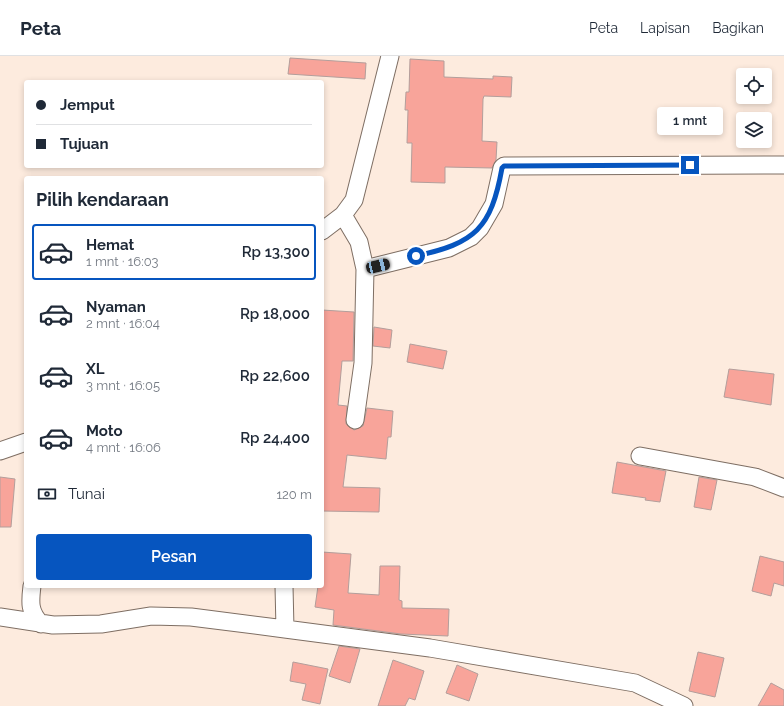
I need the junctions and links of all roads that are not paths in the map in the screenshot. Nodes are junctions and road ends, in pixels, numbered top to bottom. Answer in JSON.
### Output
{"nodes":[{"id":1,"x":390,"y":56,"type":"edge"},
{"id":2,"x":784,"y":165,"type":"edge"},
{"id":3,"x":343,"y":215,"type":"junction"},
{"id":4,"x":324,"y":229,"type":"edge"},
{"id":5,"x":366,"y":269,"type":"junction"},
{"id":6,"x":355,"y":420,"type":"dead end"},
{"id":7,"x":24,"y":443,"type":"edge"},
{"id":8,"x":0,"y":451,"type":"edge"},
{"id":9,"x":640,"y":456,"type":"dead end"},
{"id":10,"x":784,"y":488,"type":"edge"},
{"id":11,"x":32,"y":588,"type":"edge"},
{"id":12,"x":284,"y":588,"type":"edge"},
{"id":13,"x":0,"y":617,"type":"edge"},
{"id":14,"x":41,"y":624,"type":"junction"},
{"id":15,"x":285,"y":628,"type":"junction"},
{"id":16,"x":684,"y":706,"type":"edge"}],
"edges":[{"from":1,"to":3,"type":"street"},
{"from":2,"to":5,"type":"street"},
{"from":3,"to":4,"type":"street"},
{"from":3,"to":5,"type":"street"},
{"from":5,"to":6,"type":"street"},
{"from":7,"to":8,"type":"street"},
{"from":9,"to":10,"type":"street"},
{"from":11,"to":14,"type":"street"},
{"from":12,"to":15,"type":"street"},
{"from":13,"to":14,"type":"street"},
{"from":14,"to":15,"type":"street"},
{"from":15,"to":16,"type":"street"}]}
